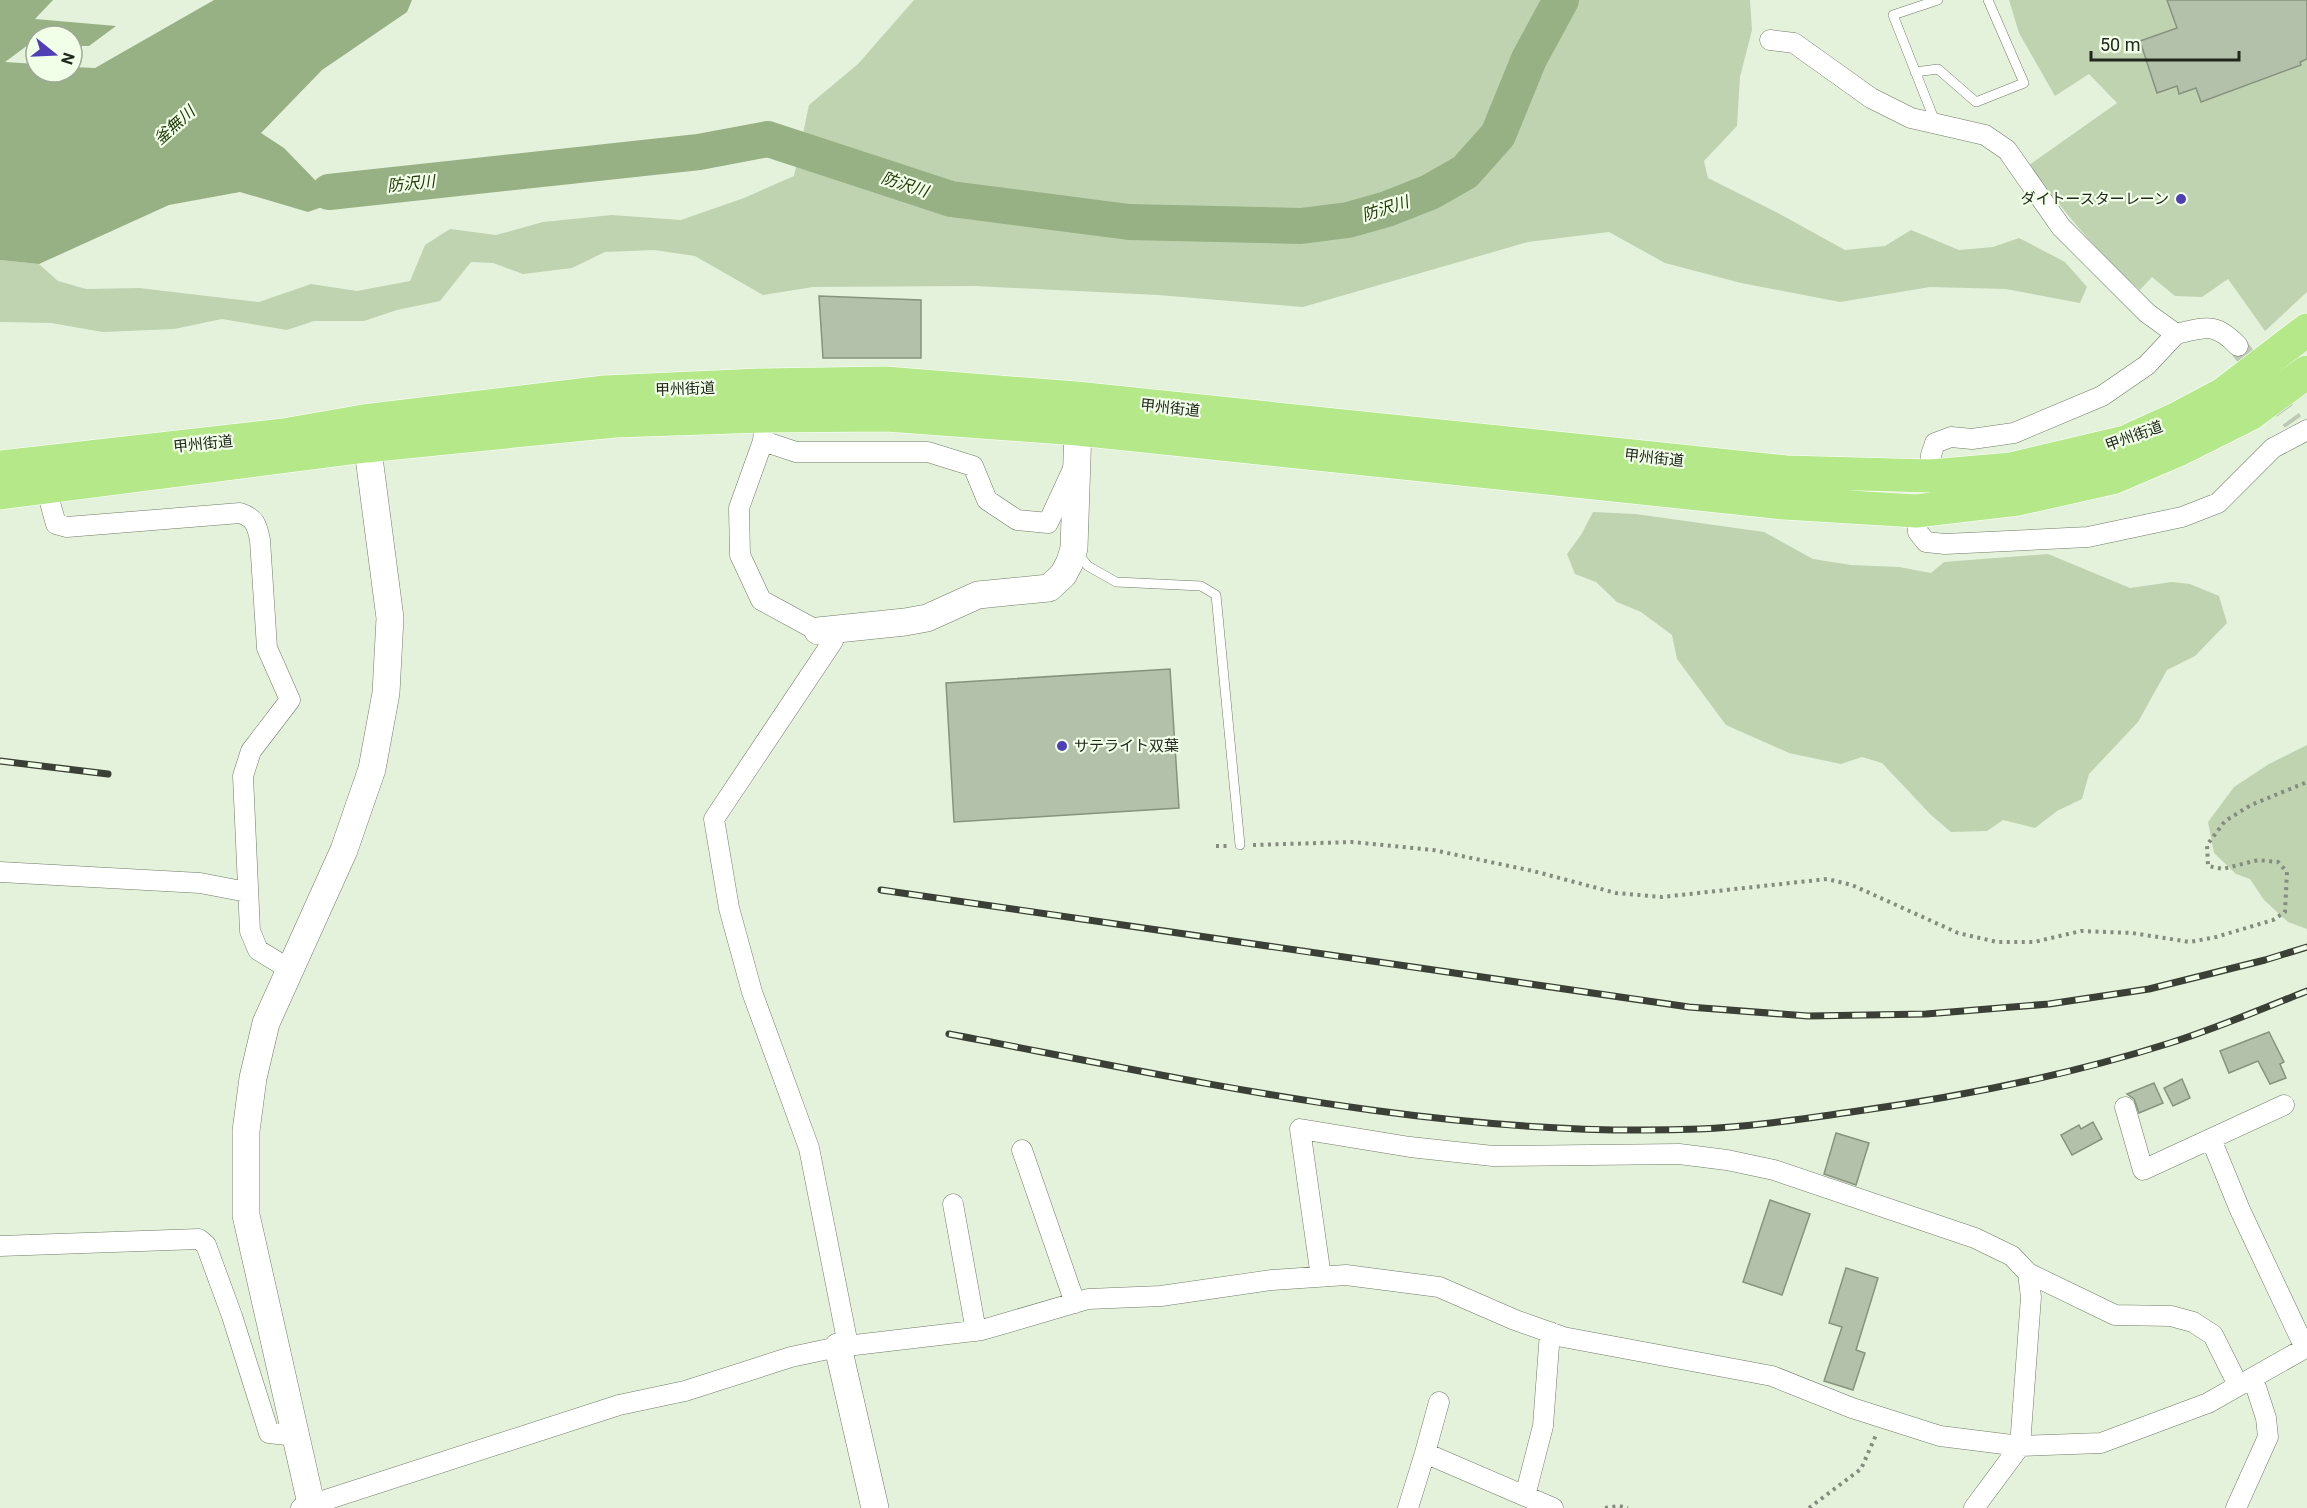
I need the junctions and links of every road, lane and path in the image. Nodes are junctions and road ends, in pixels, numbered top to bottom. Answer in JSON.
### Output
{"nodes":[{"id":1,"x":1938,"y":0,"type":"edge"},
{"id":2,"x":1988,"y":0,"type":"edge"},
{"id":3,"x":1770,"y":40,"type":"dead end"},
{"id":4,"x":1915,"y":72,"type":"junction"},
{"id":5,"x":1936,"y":124,"type":"junction"},
{"id":6,"x":2307,"y":330,"type":"edge"},
{"id":7,"x":2176,"y":334,"type":"junction"},
{"id":8,"x":2238,"y":346,"type":"tunnel mouth"},
{"id":9,"x":2307,"y":372,"type":"edge"},
{"id":10,"x":1077,"y":413,"type":"junction"},
{"id":11,"x":764,"y":428,"type":"junction"},
{"id":12,"x":2300,"y":428,"type":"edge"},
{"id":13,"x":365,"y":434,"type":"junction"},
{"id":14,"x":1077,"y":461,"type":"junction"},
{"id":15,"x":0,"y":466,"type":"edge"},
{"id":16,"x":1931,"y":476,"type":"junction"},
{"id":17,"x":46,"y":488,"type":"junction"},
{"id":18,"x":0,"y":493,"type":"edge"},
{"id":19,"x":1916,"y":511,"type":"junction"},
{"id":20,"x":1074,"y":548,"type":"junction"},
{"id":21,"x":818,"y":631,"type":"junction"},
{"id":22,"x":2307,"y":782,"type":"edge"},
{"id":23,"x":1240,"y":845,"type":"junction"},
{"id":24,"x":1216,"y":846,"type":"dead end"},
{"id":25,"x":0,"y":872,"type":"edge"},
{"id":26,"x":247,"y":892,"type":"junction"},
{"id":27,"x":289,"y":969,"type":"junction"},
{"id":28,"x":2284,"y":1105,"type":"dead end"},
{"id":29,"x":2125,"y":1107,"type":"dead end"},
{"id":30,"x":2211,"y":1139,"type":"junction"},
{"id":31,"x":1022,"y":1150,"type":"dead end"},
{"id":32,"x":953,"y":1204,"type":"dead end"},
{"id":33,"x":0,"y":1246,"type":"edge"},
{"id":34,"x":2028,"y":1273,"type":"junction"},
{"id":35,"x":1321,"y":1277,"type":"junction"},
{"id":36,"x":1075,"y":1303,"type":"junction"},
{"id":37,"x":975,"y":1331,"type":"junction"},
{"id":38,"x":1550,"y":1332,"type":"junction"},
{"id":39,"x":843,"y":1346,"type":"junction"},
{"id":40,"x":2306,"y":1348,"type":"edge"},
{"id":41,"x":2245,"y":1381,"type":"junction"},
{"id":42,"x":1439,"y":1402,"type":"dead end"},
{"id":43,"x":1885,"y":1419,"type":"junction"},
{"id":44,"x":296,"y":1436,"type":"junction"},
{"id":45,"x":2020,"y":1446,"type":"junction"},
{"id":46,"x":1425,"y":1453,"type":"junction"},
{"id":47,"x":1525,"y":1496,"type":"junction"},
{"id":48,"x":308,"y":1507,"type":"edge"},
{"id":49,"x":875,"y":1508,"type":"edge"},
{"id":50,"x":1408,"y":1508,"type":"edge"},
{"id":51,"x":1553,"y":1508,"type":"edge"},
{"id":52,"x":1605,"y":1508,"type":"edge"},
{"id":53,"x":1628,"y":1508,"type":"edge"},
{"id":54,"x":1809,"y":1508,"type":"edge"},
{"id":55,"x":1974,"y":1508,"type":"edge"},
{"id":56,"x":2236,"y":1508,"type":"edge"}],
"edges":[{"from":1,"to":4,"type":"lane"},
{"from":2,"to":4,"type":"lane"},
{"from":3,"to":5,"type":"street"},
{"from":4,"to":5,"type":"lane"},
{"from":5,"to":7,"type":"street"},
{"from":6,"to":16,"type":"highway","name":"甲州街道"},
{"from":7,"to":8,"type":"street"},
{"from":7,"to":16,"type":"street"},
{"from":9,"to":19,"type":"highway","name":"甲州街道"},
{"from":10,"to":11,"type":"highway","name":"甲州街道"},
{"from":10,"to":13,"type":"highway","name":"甲州街道"},
{"from":10,"to":14,"type":"street"},
{"from":10,"to":16,"type":"highway","name":"甲州街道"},
{"from":10,"to":19,"type":"highway","name":"甲州街道"},
{"from":11,"to":13,"type":"highway","name":"甲州街道"},
{"from":11,"to":14,"type":"street"},
{"from":11,"to":21,"type":"street"},
{"from":12,"to":19,"type":"street"},
{"from":13,"to":15,"type":"highway","name":"甲州街道"},
{"from":13,"to":17,"type":"highway","name":"甲州街道"},
{"from":13,"to":27,"type":"street"},
{"from":14,"to":20,"type":"street"},
{"from":17,"to":18,"type":"highway","name":"甲州街道"},
{"from":17,"to":26,"type":"street"},
{"from":20,"to":21,"type":"street"},
{"from":20,"to":23,"type":"lane"},
{"from":21,"to":39,"type":"street"},
{"from":22,"to":23,"type":"path"},
{"from":23,"to":24,"type":"path"},
{"from":25,"to":26,"type":"street"},
{"from":26,"to":27,"type":"street"},
{"from":27,"to":44,"type":"street"},
{"from":28,"to":30,"type":"street"},
{"from":29,"to":30,"type":"street"},
{"from":30,"to":40,"type":"street"},
{"from":31,"to":36,"type":"street"},
{"from":32,"to":37,"type":"street"},
{"from":33,"to":44,"type":"street"},
{"from":34,"to":35,"type":"street"},
{"from":34,"to":41,"type":"street"},
{"from":34,"to":45,"type":"street"},
{"from":35,"to":36,"type":"street"},
{"from":35,"to":38,"type":"street"},
{"from":36,"to":37,"type":"street"},
{"from":37,"to":39,"type":"street"},
{"from":38,"to":43,"type":"street"},
{"from":38,"to":47,"type":"street"},
{"from":39,"to":48,"type":"street"},
{"from":39,"to":49,"type":"street"},
{"from":40,"to":41,"type":"street"},
{"from":41,"to":45,"type":"street"},
{"from":41,"to":56,"type":"street"},
{"from":42,"to":46,"type":"street"},
{"from":43,"to":45,"type":"street"},
{"from":43,"to":54,"type":"path"},
{"from":44,"to":48,"type":"street"},
{"from":45,"to":55,"type":"street"},
{"from":46,"to":47,"type":"street"},
{"from":46,"to":50,"type":"street"},
{"from":47,"to":51,"type":"street"},
{"from":52,"to":53,"type":"path"}]}
